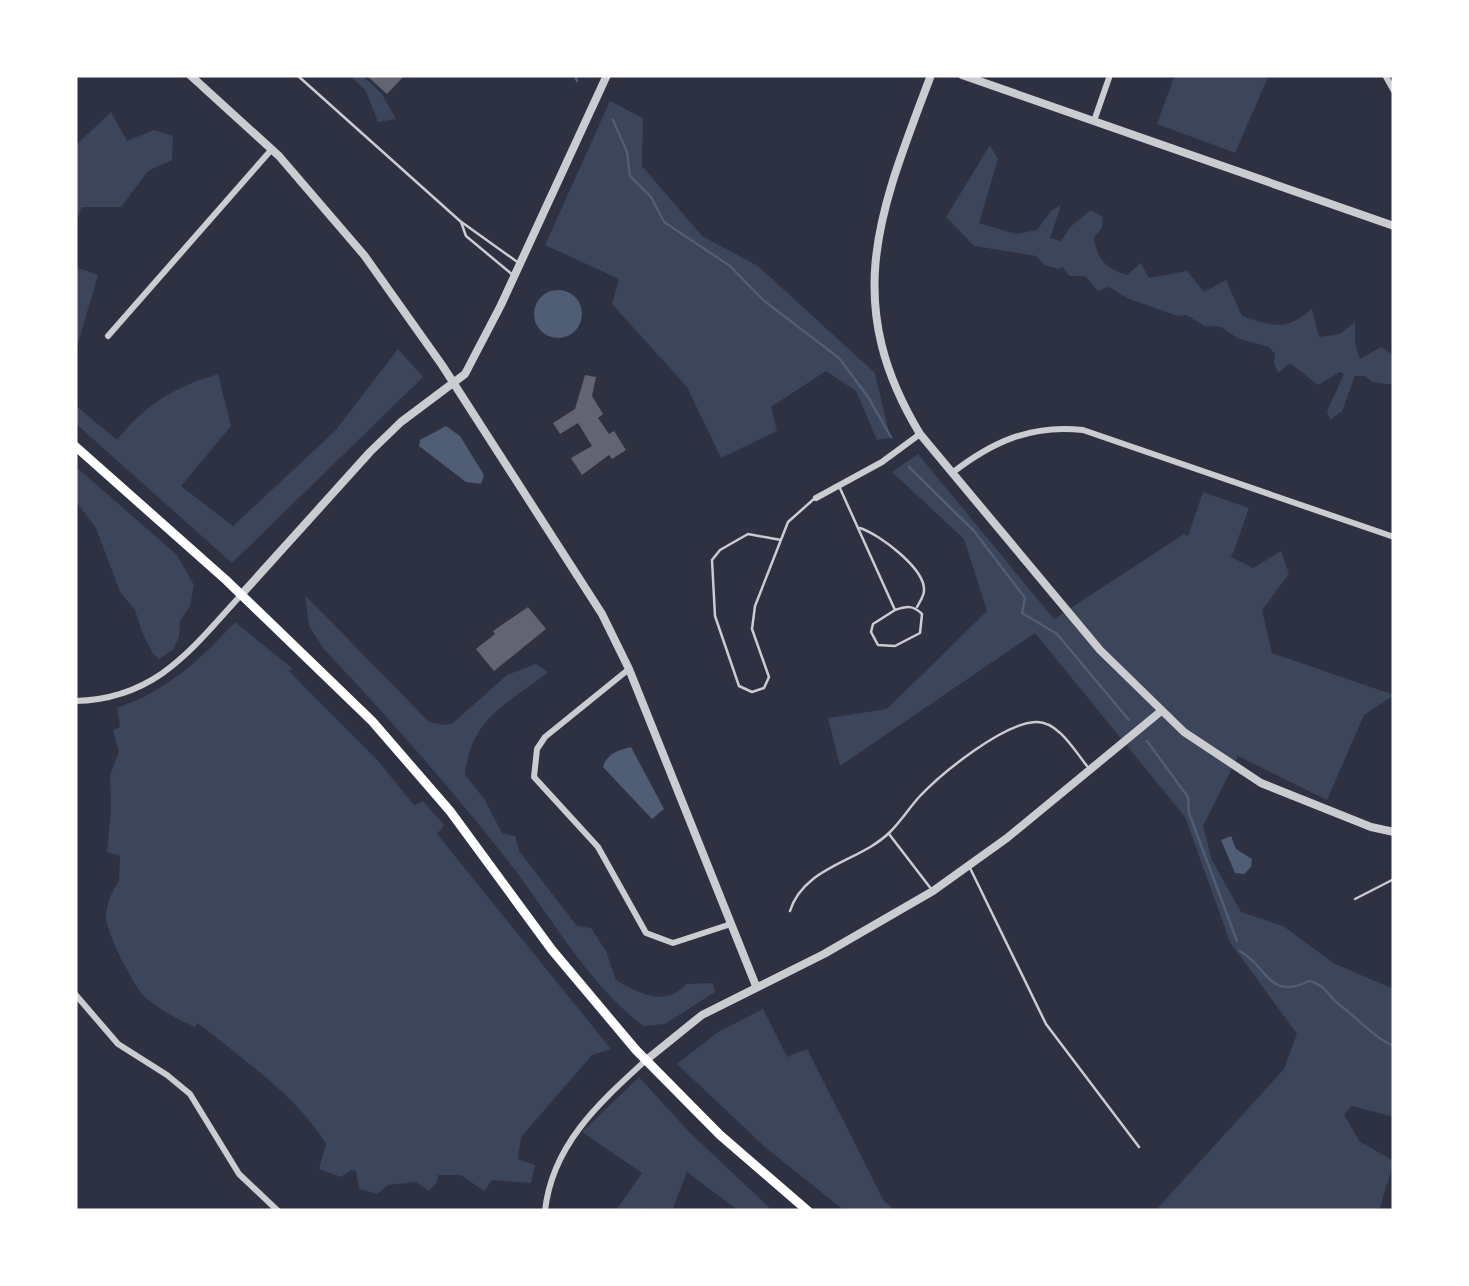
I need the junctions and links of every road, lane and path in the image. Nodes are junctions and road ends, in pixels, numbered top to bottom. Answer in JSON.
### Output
{"nodes":[{"id":1,"x":190,"y":75,"type":"edge"},
{"id":2,"x":297,"y":75,"type":"edge"},
{"id":3,"x":607,"y":75,"type":"edge"},
{"id":4,"x":931,"y":75,"type":"edge"},
{"id":5,"x":962,"y":75,"type":"edge"},
{"id":6,"x":1110,"y":75,"type":"edge"},
{"id":7,"x":1384,"y":75,"type":"edge"},
{"id":8,"x":1394,"y":91,"type":"edge"},
{"id":9,"x":1094,"y":121,"type":"junction"},
{"id":10,"x":272,"y":150,"type":"junction"},
{"id":11,"x":460,"y":221,"type":"junction"},
{"id":12,"x":1394,"y":226,"type":"edge"},
{"id":13,"x":520,"y":262,"type":"junction"},
{"id":14,"x":514,"y":276,"type":"junction"},
{"id":15,"x":108,"y":336,"type":"dead end"},
{"id":16,"x":454,"y":385,"type":"junction"},
{"id":17,"x":920,"y":434,"type":"junction"},
{"id":18,"x":75,"y":446,"type":"edge"},
{"id":19,"x":952,"y":473,"type":"junction"},
{"id":20,"x":839,"y":486,"type":"junction"},
{"id":21,"x":816,"y":498,"type":"joint"},
{"id":22,"x":860,"y":528,"type":"junction"},
{"id":23,"x":1394,"y":537,"type":"edge"},
{"id":24,"x":781,"y":540,"type":"junction"},
{"id":25,"x":241,"y":595,"type":"junction"},
{"id":26,"x":916,"y":608,"type":"junction"},
{"id":27,"x":896,"y":610,"type":"junction"},
{"id":28,"x":629,"y":669,"type":"junction"},
{"id":29,"x":75,"y":700,"type":"edge"},
{"id":30,"x":1160,"y":712,"type":"junction"},
{"id":31,"x":1091,"y":771,"type":"junction"},
{"id":32,"x":1394,"y":832,"type":"edge"},
{"id":33,"x":888,"y":834,"type":"junction"},
{"id":34,"x":969,"y":866,"type":"junction"},
{"id":35,"x":1394,"y":879,"type":"edge"},
{"id":36,"x":934,"y":891,"type":"junction"},
{"id":37,"x":1354,"y":899,"type":"dead end"},
{"id":38,"x":790,"y":912,"type":"dead end"},
{"id":39,"x":732,"y":924,"type":"junction"},
{"id":40,"x":756,"y":986,"type":"junction"},
{"id":41,"x":75,"y":994,"type":"edge"},
{"id":42,"x":645,"y":1061,"type":"junction"},
{"id":43,"x":1139,"y":1148,"type":"dead end"},
{"id":44,"x":278,"y":1211,"type":"edge"},
{"id":45,"x":545,"y":1211,"type":"edge"},
{"id":46,"x":808,"y":1211,"type":"edge"}],
"edges":[{"from":1,"to":10,"type":"street"},
{"from":2,"to":11,"type":"lane"},
{"from":3,"to":13,"type":"street"},
{"from":4,"to":17,"type":"street"},
{"from":5,"to":9,"type":"street"},
{"from":6,"to":9,"type":"street"},
{"from":7,"to":8,"type":"street"},
{"from":9,"to":12,"type":"street"},
{"from":10,"to":15,"type":"street"},
{"from":10,"to":16,"type":"street"},
{"from":11,"to":13,"type":"lane"},
{"from":11,"to":14,"type":"lane"},
{"from":13,"to":14,"type":"street"},
{"from":14,"to":16,"type":"street"},
{"from":16,"to":25,"type":"street"},
{"from":16,"to":28,"type":"street"},
{"from":17,"to":19,"type":"street"},
{"from":17,"to":20,"type":"street"},
{"from":18,"to":25,"type":"main road"},
{"from":19,"to":23,"type":"street"},
{"from":19,"to":30,"type":"street"},
{"from":20,"to":21,"type":"street"},
{"from":20,"to":22,"type":"lane"},
{"from":21,"to":24,"type":"lane"},
{"from":22,"to":26,"type":"lane"},
{"from":22,"to":27,"type":"lane"},
{"from":24,"to":24,"type":"lane"},
{"from":25,"to":29,"type":"street"},
{"from":25,"to":42,"type":"main road"},
{"from":26,"to":27,"type":"lane"},
{"from":26,"to":27,"type":"lane"},
{"from":28,"to":39,"type":"street"},
{"from":28,"to":39,"type":"street"},
{"from":30,"to":31,"type":"street"},
{"from":30,"to":32,"type":"street"},
{"from":31,"to":33,"type":"lane"},
{"from":31,"to":34,"type":"street"},
{"from":33,"to":36,"type":"lane"},
{"from":33,"to":38,"type":"lane"},
{"from":34,"to":36,"type":"street"},
{"from":34,"to":43,"type":"lane"},
{"from":35,"to":37,"type":"lane"},
{"from":36,"to":40,"type":"street"},
{"from":39,"to":40,"type":"street"},
{"from":40,"to":42,"type":"street"},
{"from":41,"to":44,"type":"street"},
{"from":42,"to":45,"type":"street"},
{"from":42,"to":46,"type":"main road"}]}
